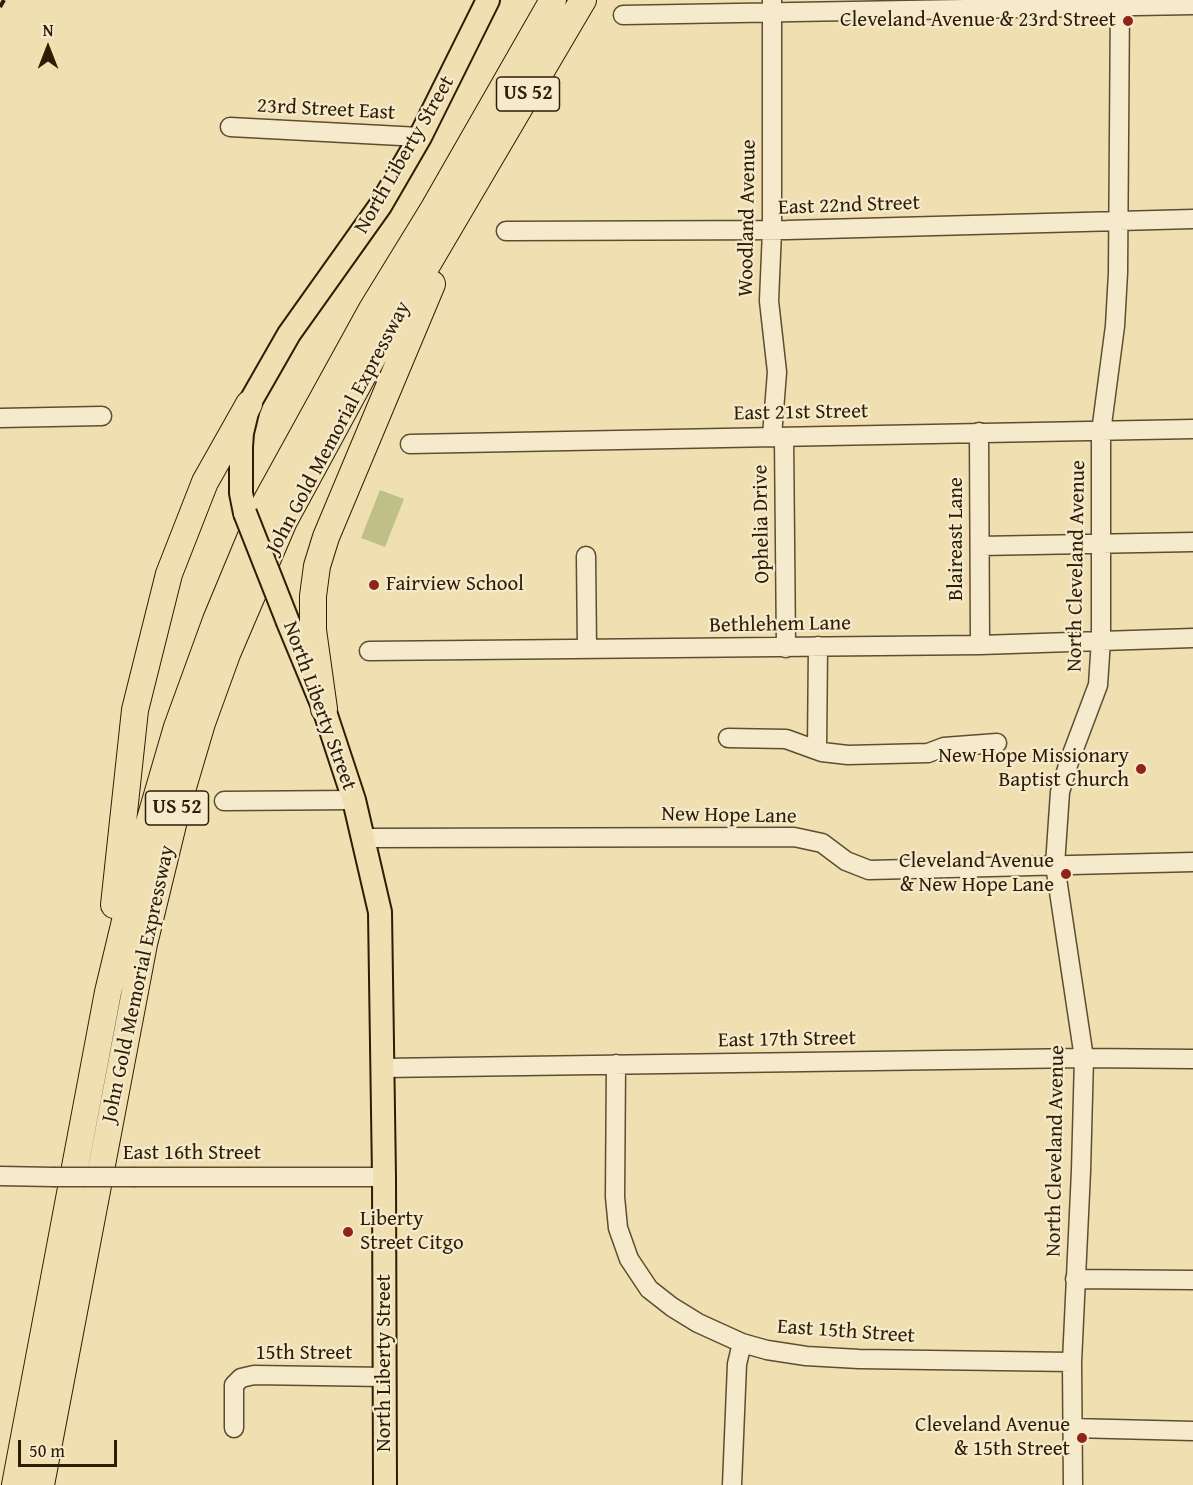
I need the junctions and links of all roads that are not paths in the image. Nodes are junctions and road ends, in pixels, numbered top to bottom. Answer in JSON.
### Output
{"nodes":[{"id":1,"x":488,"y":0,"type":"edge"},
{"id":2,"x":553,"y":0,"type":"edge"},
{"id":3,"x":583,"y":0,"type":"edge"},
{"id":4,"x":1120,"y":4,"type":"edge"},
{"id":5,"x":1193,"y":5,"type":"edge"},
{"id":6,"x":772,"y":7,"type":"edge"},
{"id":7,"x":624,"y":15,"type":"dead end"},
{"id":8,"x":230,"y":127,"type":"dead end"},
{"id":9,"x":420,"y":137,"type":"junction"},
{"id":10,"x":473,"y":188,"type":"junction"},
{"id":11,"x":1193,"y":219,"type":"edge"},
{"id":12,"x":1119,"y":221,"type":"junction"},
{"id":13,"x":506,"y":231,"type":"dead end"},
{"id":14,"x":772,"y":231,"type":"junction"},
{"id":15,"x":249,"y":404,"type":"junction"},
{"id":16,"x":102,"y":416,"type":"dead end"},
{"id":17,"x":0,"y":418,"type":"edge"},
{"id":18,"x":1193,"y":429,"type":"edge"},
{"id":19,"x":979,"y":432,"type":"junction"},
{"id":20,"x":1101,"y":432,"type":"junction"},
{"id":21,"x":778,"y":436,"type":"junction"},
{"id":22,"x":410,"y":444,"type":"dead end"},
{"id":23,"x":1101,"y":542,"type":"junction"},
{"id":24,"x":1193,"y":542,"type":"edge"},
{"id":25,"x":980,"y":546,"type":"junction"},
{"id":26,"x":586,"y":556,"type":"dead end"},
{"id":27,"x":1193,"y":638,"type":"edge"},
{"id":28,"x":1101,"y":640,"type":"junction"},
{"id":29,"x":980,"y":645,"type":"junction"},
{"id":30,"x":818,"y":646,"type":"junction"},
{"id":31,"x":786,"y":648,"type":"junction"},
{"id":32,"x":588,"y":649,"type":"junction"},
{"id":33,"x":369,"y":651,"type":"dead end"},
{"id":34,"x":324,"y":709,"type":"junction"},
{"id":35,"x":728,"y":738,"type":"dead end"},
{"id":36,"x":997,"y":743,"type":"dead end"},
{"id":37,"x":817,"y":750,"type":"junction"},
{"id":38,"x":354,"y":800,"type":"junction"},
{"id":39,"x":224,"y":801,"type":"dead end"},
{"id":40,"x":364,"y":838,"type":"junction"},
{"id":41,"x":1193,"y":862,"type":"edge"},
{"id":42,"x":1055,"y":865,"type":"junction"},
{"id":43,"x":108,"y":992,"type":"junction"},
{"id":44,"x":1084,"y":1059,"type":"junction"},
{"id":45,"x":1193,"y":1059,"type":"edge"},
{"id":46,"x":616,"y":1064,"type":"junction"},
{"id":47,"x":382,"y":1068,"type":"junction"},
{"id":48,"x":0,"y":1176,"type":"edge"},
{"id":49,"x":384,"y":1177,"type":"junction"},
{"id":50,"x":54,"y":1272,"type":"junction"},
{"id":51,"x":1075,"y":1279,"type":"junction"},
{"id":52,"x":1193,"y":1280,"type":"edge"},
{"id":53,"x":742,"y":1343,"type":"junction"},
{"id":54,"x":1072,"y":1362,"type":"junction"},
{"id":55,"x":385,"y":1377,"type":"junction"},
{"id":56,"x":234,"y":1428,"type":"dead end"},
{"id":57,"x":1072,"y":1428,"type":"junction"},
{"id":58,"x":1193,"y":1431,"type":"edge"},
{"id":59,"x":0,"y":1463,"type":"edge"},
{"id":60,"x":15,"y":1485,"type":"edge"},
{"id":61,"x":41,"y":1485,"type":"edge"},
{"id":62,"x":386,"y":1485,"type":"edge"},
{"id":63,"x":732,"y":1485,"type":"edge"},
{"id":64,"x":1074,"y":1485,"type":"edge"}],
"edges":[{"from":1,"to":9,"type":"main road","name":"North Liberty Street"},
{"from":2,"to":43,"type":"highway","name":"John Gold Memorial Expressway","number":"US 52"},
{"from":3,"to":10,"type":"highway","name":"John Gold Memorial Expressway","number":"US 52"},
{"from":4,"to":5,"type":"street"},
{"from":4,"to":6,"type":"street"},
{"from":4,"to":12,"type":"street","name":"North Cleveland Avenue"},
{"from":6,"to":7,"type":"street"},
{"from":6,"to":14,"type":"street","name":"Woodland Avenue"},
{"from":8,"to":9,"type":"street","name":"23rd Street East"},
{"from":9,"to":15,"type":"main road","name":"North Liberty Street"},
{"from":10,"to":34,"type":"highway"},
{"from":10,"to":61,"type":"highway","name":"John Gold Memorial Expressway","number":"US 52"},
{"from":11,"to":12,"type":"street","name":"East 22nd Street"},
{"from":12,"to":14,"type":"street","name":"East 22nd Street"},
{"from":12,"to":20,"type":"street","name":"North Cleveland Avenue"},
{"from":13,"to":14,"type":"street","name":"East 22nd Street"},
{"from":14,"to":21,"type":"street","name":"Woodland Avenue"},
{"from":15,"to":34,"type":"main road","name":"North Liberty Street","bridge":true},
{"from":15,"to":43,"type":"highway"},
{"from":16,"to":17,"type":"street"},
{"from":18,"to":20,"type":"street","name":"East 21st Street"},
{"from":19,"to":20,"type":"street","name":"East 21st Street"},
{"from":19,"to":21,"type":"street","name":"East 21st Street"},
{"from":19,"to":25,"type":"street","name":"Blaireast Lane"},
{"from":20,"to":23,"type":"street","name":"North Cleveland Avenue"},
{"from":21,"to":22,"type":"street","name":"East 21st Street"},
{"from":21,"to":31,"type":"street","name":"Ophelia Drive"},
{"from":23,"to":24,"type":"street"},
{"from":23,"to":25,"type":"street"},
{"from":23,"to":28,"type":"street","name":"North Cleveland Avenue"},
{"from":25,"to":29,"type":"street","name":"Blaireast Lane"},
{"from":26,"to":32,"type":"street"},
{"from":27,"to":28,"type":"street","name":"Bethlehem Lane"},
{"from":28,"to":29,"type":"street","name":"Bethlehem Lane"},
{"from":28,"to":42,"type":"street","name":"North Cleveland Avenue"},
{"from":29,"to":30,"type":"street","name":"Bethlehem Lane"},
{"from":30,"to":31,"type":"street","name":"Bethlehem Lane"},
{"from":30,"to":37,"type":"street"},
{"from":31,"to":32,"type":"street","name":"Bethlehem Lane"},
{"from":32,"to":33,"type":"street","name":"Bethlehem Lane"},
{"from":34,"to":38,"type":"main road","name":"North Liberty Street"},
{"from":35,"to":37,"type":"street"},
{"from":36,"to":37,"type":"street"},
{"from":38,"to":39,"type":"street"},
{"from":38,"to":40,"type":"main road","name":"North Liberty Street"},
{"from":40,"to":42,"type":"street","name":"New Hope Lane"},
{"from":40,"to":47,"type":"main road","name":"North Liberty Street"},
{"from":41,"to":42,"type":"street","name":"New Hope Lane"},
{"from":42,"to":44,"type":"street","name":"North Cleveland Avenue"},
{"from":43,"to":50,"type":"highway","name":"John Gold Memorial Expressway","number":"US 52"},
{"from":44,"to":45,"type":"street","name":"East 17th Street"},
{"from":44,"to":46,"type":"street","name":"East 17th Street"},
{"from":44,"to":51,"type":"street","name":"North Cleveland Avenue"},
{"from":46,"to":47,"type":"street","name":"East 17th Street"},
{"from":46,"to":53,"type":"street","name":"East 15th Street"},
{"from":47,"to":49,"type":"main road","name":"North Liberty Street"},
{"from":48,"to":49,"type":"street","name":"East 16th Street","bridge":true},
{"from":49,"to":55,"type":"main road","name":"North Liberty Street"},
{"from":50,"to":59,"type":"highway"},
{"from":50,"to":60,"type":"highway","name":"John Gold Memorial Expressway","number":"US 52"},
{"from":51,"to":52,"type":"street"},
{"from":51,"to":54,"type":"street","name":"North Cleveland Avenue"},
{"from":53,"to":54,"type":"street","name":"East 15th Street"},
{"from":53,"to":63,"type":"street"},
{"from":54,"to":57,"type":"street","name":"North Cleveland Avenue"},
{"from":55,"to":56,"type":"street","name":"15th Street"},
{"from":55,"to":62,"type":"main road","name":"North Liberty Street"},
{"from":57,"to":58,"type":"street"},
{"from":57,"to":64,"type":"street","name":"North Cleveland Avenue"}]}
